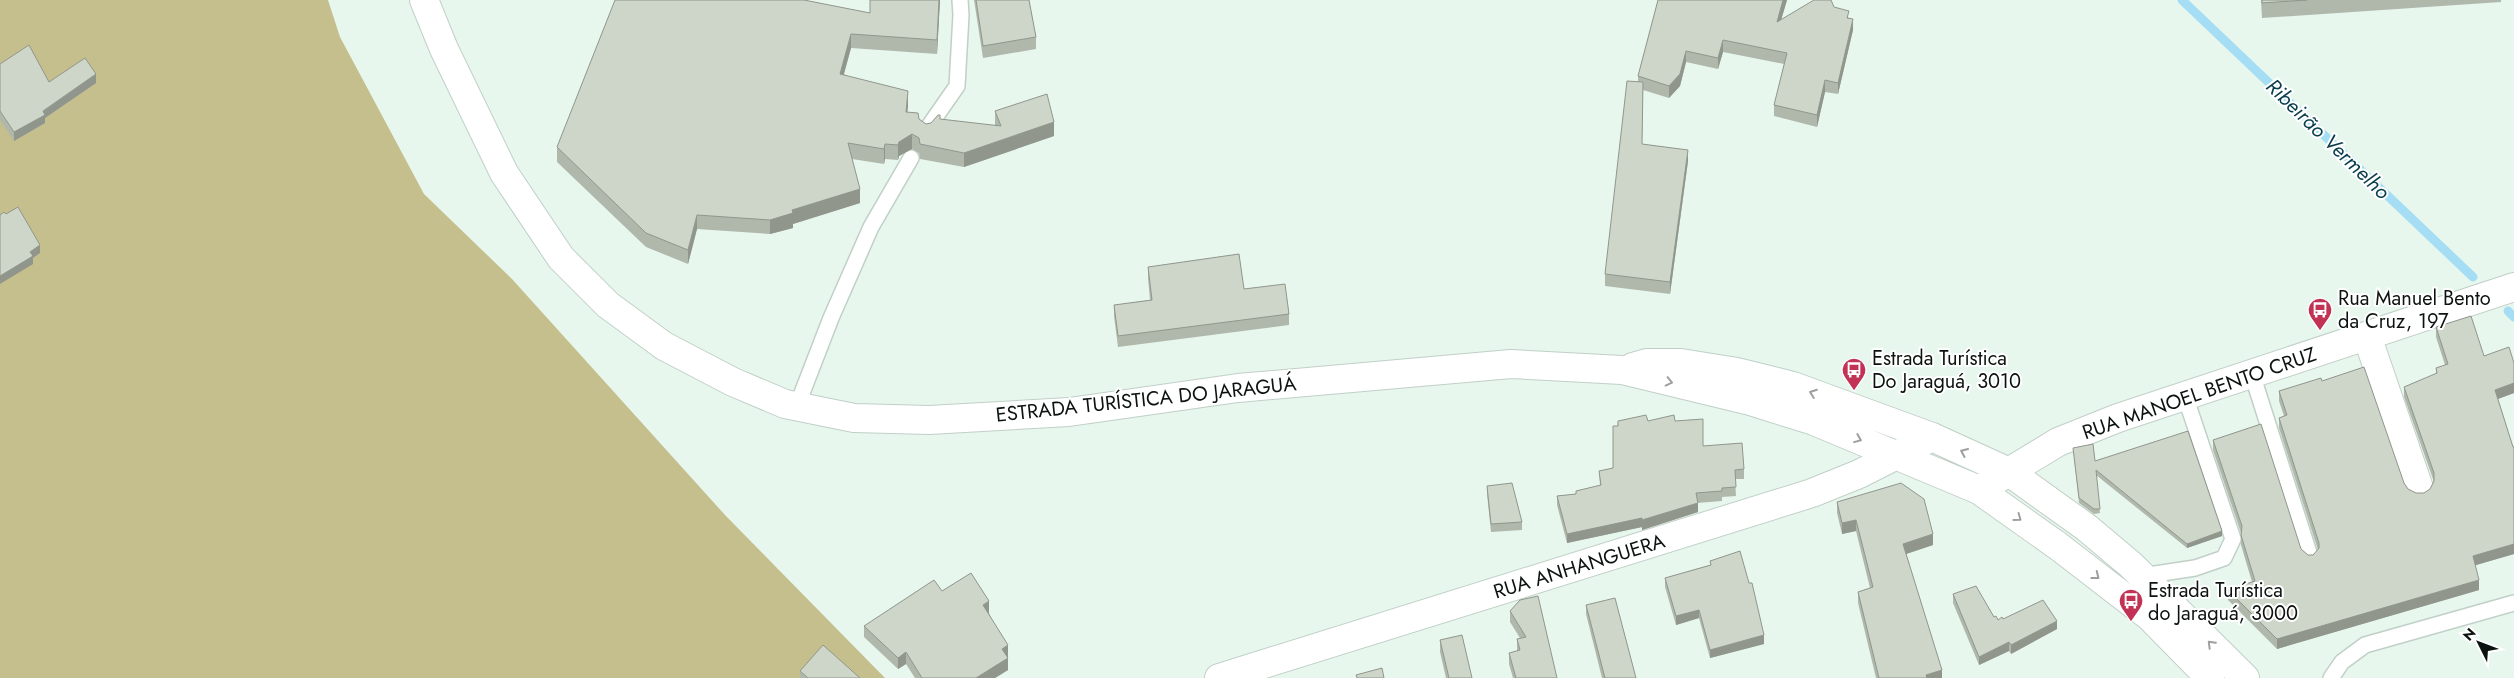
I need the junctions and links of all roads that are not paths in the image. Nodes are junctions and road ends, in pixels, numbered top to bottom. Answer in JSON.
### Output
{"nodes":[{"id":1,"x":424,"y":0,"type":"edge"},
{"id":2,"x":960,"y":0,"type":"edge"},
{"id":3,"x":927,"y":128,"type":"edge"},
{"id":4,"x":911,"y":158,"type":"edge"},
{"id":5,"x":2514,"y":287,"type":"edge"},
{"id":6,"x":2367,"y":336,"type":"junction"},
{"id":7,"x":1622,"y":370,"type":"junction"},
{"id":8,"x":2252,"y":374,"type":"junction"},
{"id":9,"x":2185,"y":396,"type":"junction"},
{"id":10,"x":797,"y":406,"type":"junction"},
{"id":11,"x":1932,"y":437,"type":"junction"},
{"id":12,"x":1900,"y":455,"type":"junction"},
{"id":13,"x":2009,"y":472,"type":"junction"},
{"id":14,"x":2419,"y":488,"type":"dead end"},
{"id":15,"x":1979,"y":490,"type":"junction"},
{"id":16,"x":2310,"y":556,"type":"edge"},
{"id":17,"x":2142,"y":576,"type":"junction"},
{"id":18,"x":2514,"y":603,"type":"edge"},
{"id":19,"x":1219,"y":678,"type":"edge"},
{"id":20,"x":2210,"y":678,"type":"edge"},
{"id":21,"x":2245,"y":678,"type":"edge"},
{"id":22,"x":2331,"y":678,"type":"edge"}],
"edges":[{"from":1,"to":10,"type":"main road","name":"ESTRADA TURÍSTICA DO JARAGUÁ"},
{"from":2,"to":3,"type":"lane"},
{"from":4,"to":10,"type":"lane"},
{"from":5,"to":6,"type":"main road","name":"RUA MANOEL BENTO CRUZ"},
{"from":6,"to":8,"type":"main road","name":"RUA MANOEL BENTO CRUZ"},
{"from":6,"to":14,"type":"main road"},
{"from":7,"to":10,"type":"main road","name":"ESTRADA TURÍSTICA DO JARAGUÁ"},
{"from":11,"to":7,"type":"main road","name":"ESTRADA TURÍSTICA DO JARAGUÁ","one_way":true},
{"from":7,"to":12,"type":"main road","name":"ESTRADA TURÍSTICA DO JARAGUÁ","one_way":true},
{"from":8,"to":9,"type":"main road","name":"RUA MANOEL BENTO CRUZ"},
{"from":8,"to":16,"type":"lane"},
{"from":9,"to":13,"type":"main road","name":"RUA MANOEL BENTO CRUZ"},
{"from":9,"to":17,"type":"lane"},
{"from":11,"to":12,"type":"main road","name":"RUA ANHANGUERA"},
{"from":13,"to":11,"type":"main road","name":"ESTRADA TURÍSTICA DO JARAGUÁ","one_way":true},
{"from":12,"to":15,"type":"main road","name":"ESTRADA TURÍSTICA DO JARAGUÁ"},
{"from":12,"to":19,"type":"main road","name":"RUA ANHANGUERA"},
{"from":13,"to":15,"type":"main road","name":"RUA MANOEL BENTO CRUZ"},
{"from":13,"to":17,"type":"main road","name":"ESTRADA TURÍSTICA DO JARAGUÁ"},
{"from":15,"to":20,"type":"main road","name":"ESTRADA TURÍSTICA DO JARAGUÁ","one_way":true},
{"from":21,"to":17,"type":"main road","name":"ESTRADA TURÍSTICA DO JARAGUÁ","one_way":true},
{"from":18,"to":22,"type":"lane"}]}
